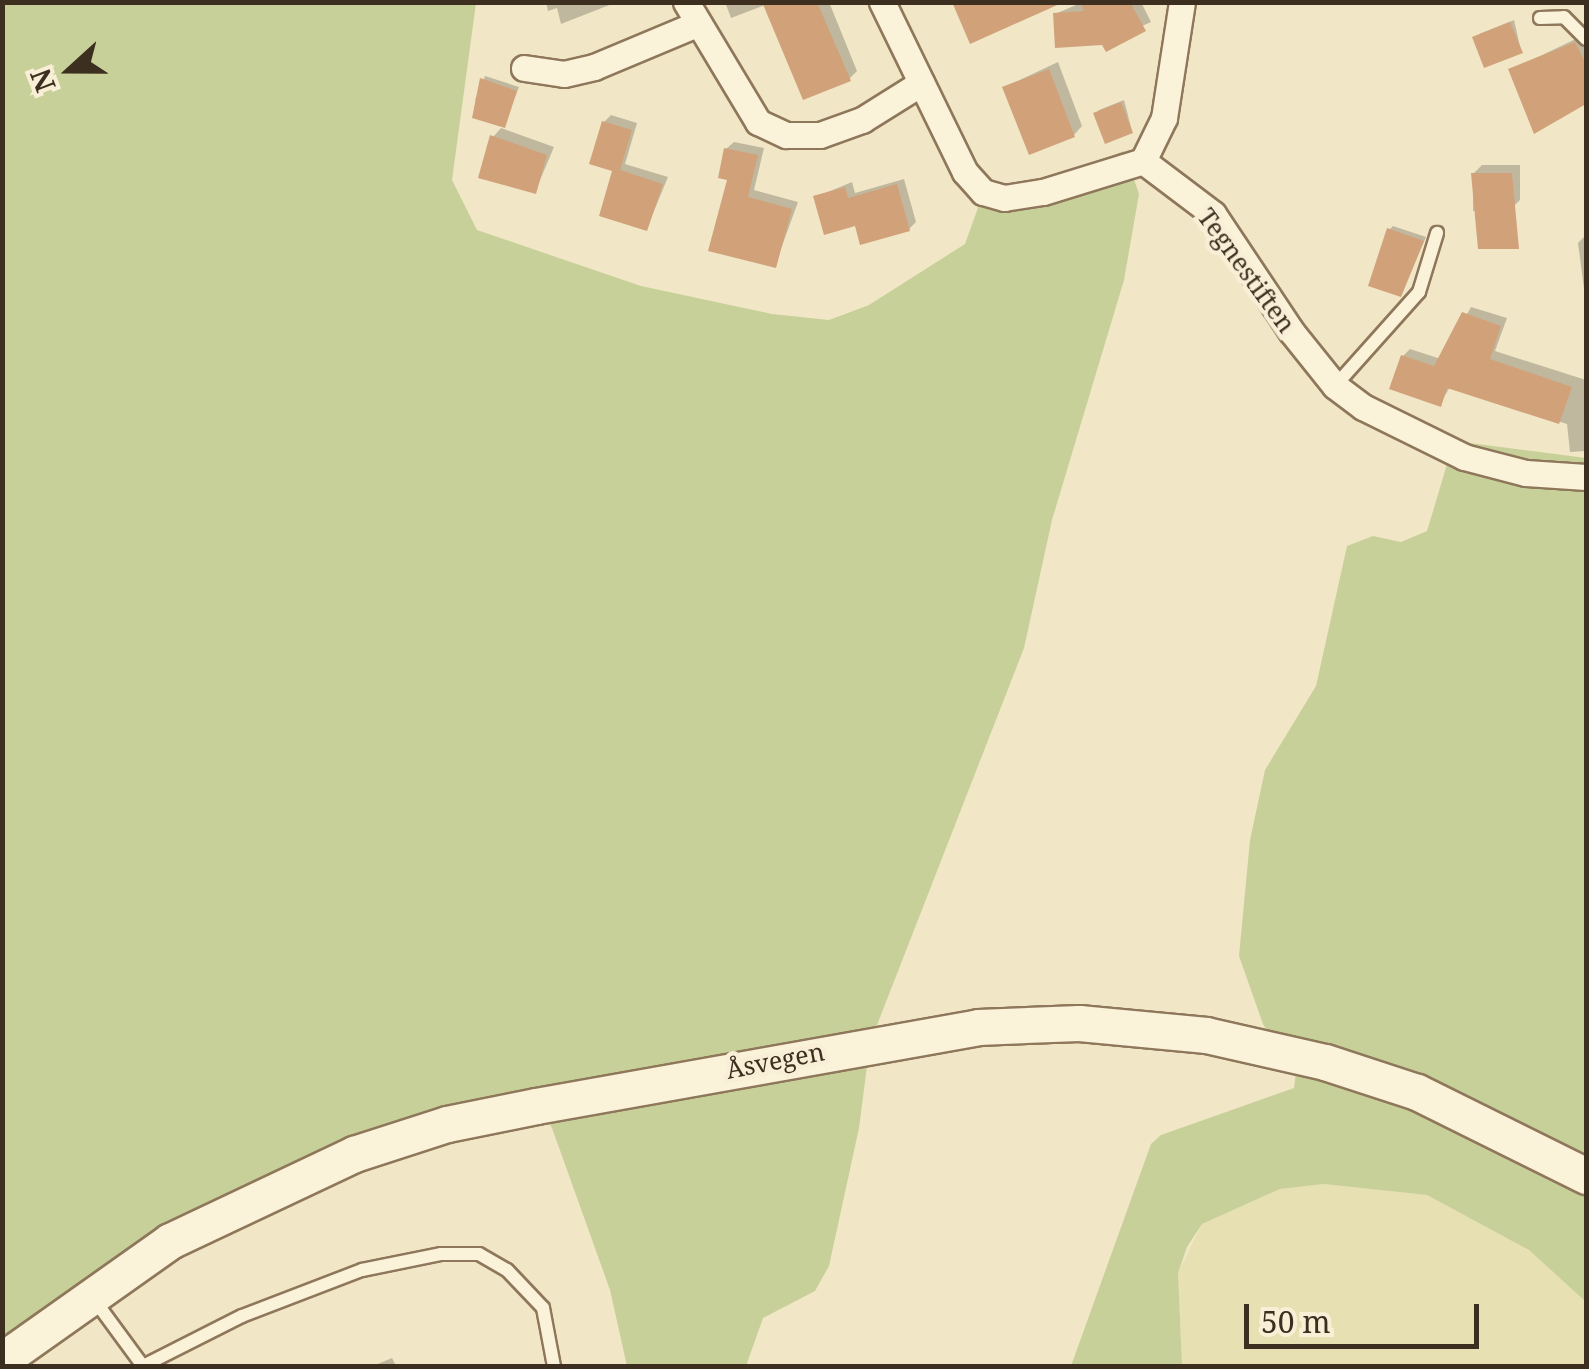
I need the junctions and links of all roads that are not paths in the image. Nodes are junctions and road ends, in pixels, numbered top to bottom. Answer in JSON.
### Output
{"nodes":[{"id":1,"x":882,"y":2,"type":"edge"},
{"id":2,"x":1182,"y":2,"type":"edge"},
{"id":3,"x":692,"y":13,"type":"edge"},
{"id":4,"x":1540,"y":18,"type":"dead end"},
{"id":5,"x":1586,"y":38,"type":"edge"},
{"id":6,"x":524,"y":68,"type":"dead end"},
{"id":7,"x":921,"y":84,"type":"junction"},
{"id":8,"x":1143,"y":160,"type":"junction"},
{"id":9,"x":1437,"y":232,"type":"dead end"},
{"id":10,"x":1335,"y":386,"type":"junction"},
{"id":11,"x":1586,"y":477,"type":"edge"},
{"id":12,"x":1586,"y":1176,"type":"edge"},
{"id":13,"x":90,"y":1294,"type":"junction"},
{"id":14,"x":2,"y":1360,"type":"edge"},
{"id":15,"x":143,"y":1366,"type":"edge"},
{"id":16,"x":554,"y":1366,"type":"edge"}],
"edges":[{"from":1,"to":7,"type":"street"},
{"from":2,"to":8,"type":"street"},
{"from":3,"to":6,"type":"street"},
{"from":3,"to":7,"type":"street"},
{"from":4,"to":5,"type":"lane"},
{"from":7,"to":8,"type":"street"},
{"from":8,"to":10,"type":"street","name":"Tegnestiften"},
{"from":9,"to":10,"type":"lane"},
{"from":10,"to":11,"type":"street","name":"Tegnestiften"},
{"from":12,"to":13,"type":"main road","name":"Åsvegen"},
{"from":13,"to":14,"type":"main road","name":"Åsvegen"},
{"from":13,"to":15,"type":"lane"},
{"from":15,"to":16,"type":"lane"}]}
